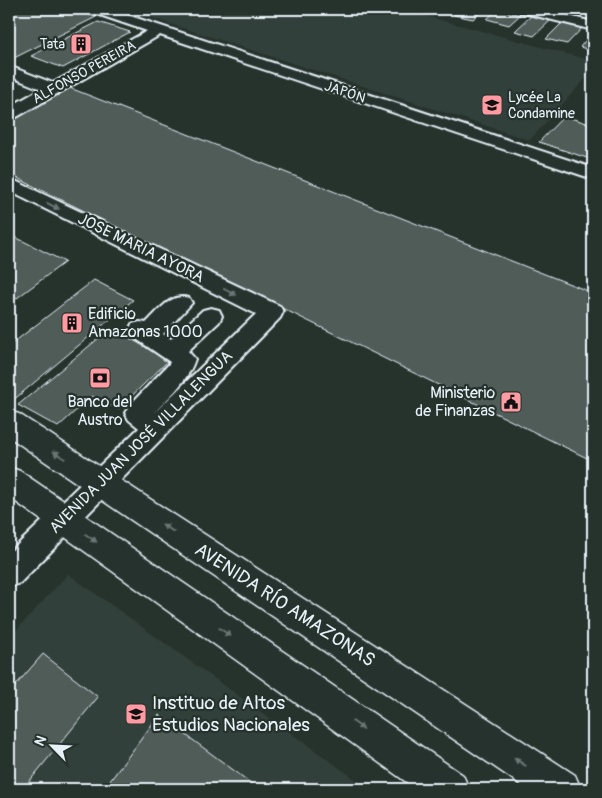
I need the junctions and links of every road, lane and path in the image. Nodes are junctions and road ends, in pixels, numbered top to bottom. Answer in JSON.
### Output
{"nodes":[{"id":1,"x":96,"y":9,"type":"edge"},
{"id":2,"x":525,"y":9,"type":"edge"},
{"id":3,"x":130,"y":12,"type":"edge"},
{"id":4,"x":593,"y":26,"type":"edge"},
{"id":5,"x":159,"y":30,"type":"junction"},
{"id":6,"x":224,"y":38,"type":"junction"},
{"id":7,"x":210,"y":46,"type":"junction"},
{"id":8,"x":239,"y":56,"type":"junction"},
{"id":9,"x":9,"y":71,"type":"edge"},
{"id":10,"x":54,"y":89,"type":"junction"},
{"id":11,"x":9,"y":114,"type":"edge"},
{"id":12,"x":593,"y":174,"type":"edge"},
{"id":13,"x":9,"y":184,"type":"edge"},
{"id":14,"x":181,"y":303,"type":"dead end"},
{"id":15,"x":272,"y":312,"type":"joint"},
{"id":16,"x":211,"y":316,"type":"dead end"},
{"id":17,"x":172,"y":351,"type":"junction"},
{"id":18,"x":9,"y":422,"type":"edge"},
{"id":19,"x":156,"y":427,"type":"junction"},
{"id":20,"x":9,"y":480,"type":"edge"},
{"id":21,"x":100,"y":483,"type":"junction"},
{"id":22,"x":64,"y":519,"type":"junction"},
{"id":23,"x":9,"y":573,"type":"edge"},
{"id":24,"x":449,"y":789,"type":"edge"},
{"id":25,"x":561,"y":789,"type":"edge"}],
"edges":[{"from":1,"to":3,"type":"street","name":"JAPÓN"},
{"from":2,"to":4,"type":"street"},
{"from":3,"to":5,"type":"street","name":"JAPÓN"},
{"from":3,"to":6,"type":"street"},
{"from":5,"to":7,"type":"street","name":"JAPÓN"},
{"from":5,"to":10,"type":"street","name":"ALFONSO PEREIRA"},
{"from":6,"to":7,"type":"street"},
{"from":6,"to":8,"type":"street"},
{"from":7,"to":8,"type":"street","name":"JAPÓN"},
{"from":8,"to":12,"type":"street","name":"JAPÓN"},
{"from":9,"to":10,"type":"street"},
{"from":10,"to":11,"type":"street","name":"ALFONSO PEREIRA"},
{"from":13,"to":15,"type":"street","name":"JOSE MARIA AYORA","one_way":true},
{"from":14,"to":17,"type":"street"},
{"from":15,"to":19,"type":"street","name":"AVENIDA JUAN JOSÉ VILLALENGUA"},
{"from":16,"to":17,"type":"street"},
{"from":17,"to":19,"type":"street"},
{"from":21,"to":18,"type":"main road","name":"AVENIDA RÍO AMAZONAS","one_way":true},
{"from":19,"to":21,"type":"street","name":"AVENIDA JUAN JOSÉ VILLALENGUA"},
{"from":20,"to":22,"type":"main road"},
{"from":21,"to":22,"type":"street","name":"AVENIDA JUAN JOSÉ VILLALENGUA"},
{"from":25,"to":21,"type":"main road","name":"AVENIDA RÍO AMAZONAS","one_way":true},
{"from":22,"to":23,"type":"street","name":"AVENIDA JUAN JOSÉ VILLALENGUA"},
{"from":22,"to":24,"type":"main road","one_way":true}]}
